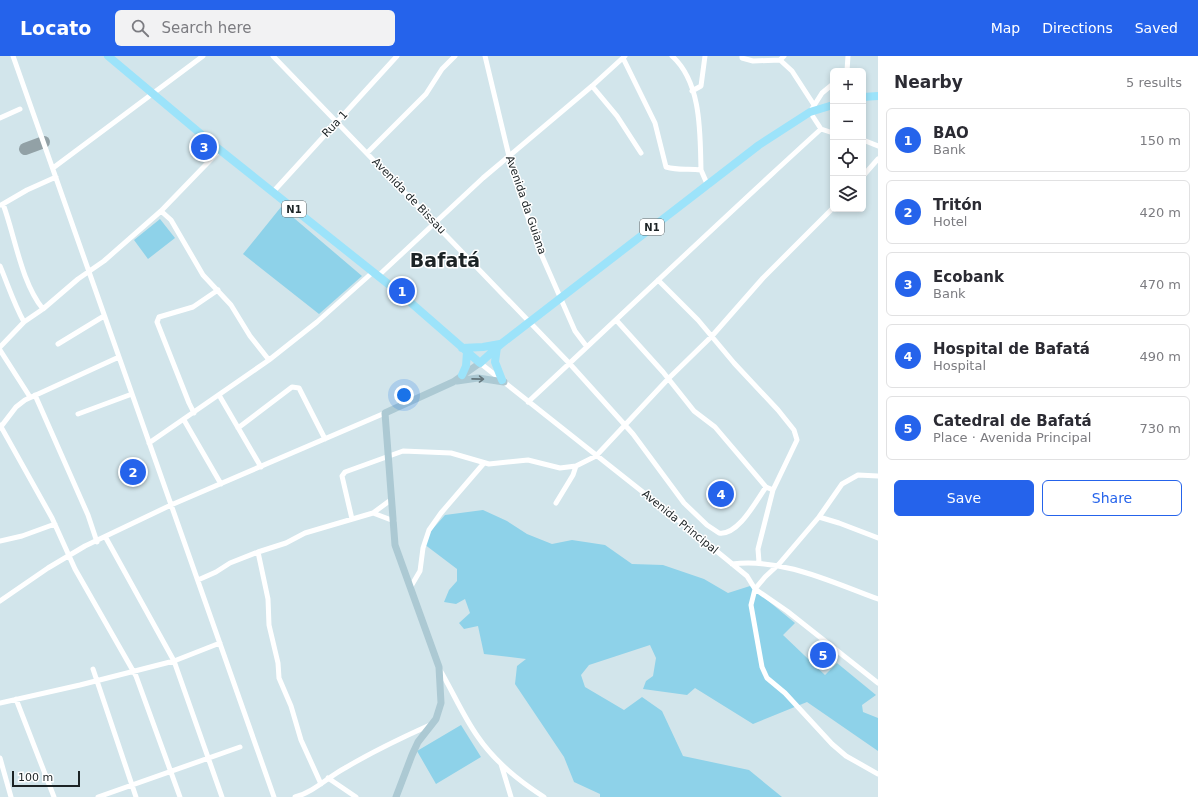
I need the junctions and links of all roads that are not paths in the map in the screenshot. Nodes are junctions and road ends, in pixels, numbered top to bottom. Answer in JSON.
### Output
{"nodes":[{"id":1,"x":13,"y":56,"type":"edge"},
{"id":2,"x":108,"y":56,"type":"edge"},
{"id":3,"x":203,"y":56,"type":"edge"},
{"id":4,"x":275,"y":56,"type":"edge"},
{"id":5,"x":397,"y":56,"type":"edge"},
{"id":6,"x":455,"y":56,"type":"edge"},
{"id":7,"x":485,"y":56,"type":"edge"},
{"id":8,"x":672,"y":56,"type":"edge"},
{"id":9,"x":705,"y":56,"type":"edge"},
{"id":10,"x":742,"y":56,"type":"edge"},
{"id":11,"x":848,"y":56,"type":"edge"},
{"id":12,"x":624,"y":57,"type":"edge"},
{"id":13,"x":782,"y":58,"type":"edge"},
{"id":14,"x":847,"y":68,"type":"edge"},
{"id":15,"x":592,"y":86,"type":"junction"},
{"id":16,"x":830,"y":86,"type":"edge"},
{"id":17,"x":692,"y":91,"type":"junction"},
{"id":18,"x":153,"y":95,"type":"junction"},
{"id":19,"x":878,"y":96,"type":"edge"},
{"id":20,"x":866,"y":97,"type":"edge"},
{"id":21,"x":814,"y":105,"type":"junction"},
{"id":22,"x":830,"y":105,"type":"edge"},
{"id":23,"x":20,"y":109,"type":"dead end"},
{"id":24,"x":810,"y":112,"type":"junction"},
{"id":25,"x":0,"y":118,"type":"edge"},
{"id":26,"x":338,"y":122,"type":"junction"},
{"id":27,"x":821,"y":129,"type":"junction"},
{"id":28,"x":830,"y":132,"type":"edge"},
{"id":29,"x":866,"y":141,"type":"edge"},
{"id":30,"x":878,"y":146,"type":"edge"},
{"id":31,"x":220,"y":150,"type":"junction"},
{"id":32,"x":367,"y":153,"type":"junction"},
{"id":33,"x":641,"y":153,"type":"dead end"},
{"id":34,"x":509,"y":157,"type":"junction"},
{"id":35,"x":878,"y":159,"type":"edge"},
{"id":36,"x":53,"y":168,"type":"junction"},
{"id":37,"x":701,"y":170,"type":"junction"},
{"id":38,"x":866,"y":173,"type":"edge"},
{"id":39,"x":56,"y":177,"type":"junction"},
{"id":40,"x":708,"y":186,"type":"junction"},
{"id":41,"x":273,"y":192,"type":"junction"},
{"id":42,"x":1,"y":205,"type":"edge"},
{"id":43,"x":161,"y":211,"type":"junction"},
{"id":44,"x":830,"y":211,"type":"edge"},
{"id":45,"x":435,"y":224,"type":"junction"},
{"id":46,"x":0,"y":266,"type":"edge"},
{"id":47,"x":89,"y":271,"type":"junction"},
{"id":48,"x":375,"y":274,"type":"junction"},
{"id":49,"x":658,"y":280,"type":"junction"},
{"id":50,"x":218,"y":290,"type":"junction"},
{"id":51,"x":562,"y":297,"type":"junction"},
{"id":52,"x":43,"y":309,"type":"junction"},
{"id":53,"x":104,"y":316,"type":"junction"},
{"id":54,"x":617,"y":320,"type":"junction"},
{"id":55,"x":24,"y":322,"type":"junction"},
{"id":56,"x":530,"y":322,"type":"junction"},
{"id":57,"x":712,"y":336,"type":"junction"},
{"id":58,"x":58,"y":344,"type":"dead end"},
{"id":59,"x":499,"y":345,"type":"junction"},
{"id":60,"x":588,"y":347,"type":"junction"},
{"id":61,"x":0,"y":348,"type":"edge"},
{"id":62,"x":465,"y":350,"type":"junction"},
{"id":63,"x":119,"y":357,"type":"junction"},
{"id":64,"x":269,"y":360,"type":"junction"},
{"id":65,"x":480,"y":363,"type":"junction"},
{"id":66,"x":570,"y":364,"type":"junction"},
{"id":67,"x":462,"y":375,"type":"junction"},
{"id":68,"x":668,"y":378,"type":"junction"},
{"id":69,"x":503,"y":381,"type":"junction"},
{"id":70,"x":453,"y":382,"type":"junction"},
{"id":71,"x":132,"y":394,"type":"junction"},
{"id":72,"x":219,"y":395,"type":"junction"},
{"id":73,"x":32,"y":396,"type":"junction"},
{"id":74,"x":528,"y":402,"type":"junction"},
{"id":75,"x":194,"y":412,"type":"junction"},
{"id":76,"x":385,"y":413,"type":"junction"},
{"id":77,"x":78,"y":414,"type":"dead end"},
{"id":78,"x":184,"y":420,"type":"junction"},
{"id":79,"x":625,"y":425,"type":"junction"},
{"id":80,"x":0,"y":427,"type":"edge"},
{"id":81,"x":238,"y":428,"type":"junction"},
{"id":82,"x":325,"y":439,"type":"junction"},
{"id":83,"x":149,"y":443,"type":"junction"},
{"id":84,"x":389,"y":455,"type":"junction"},
{"id":85,"x":596,"y":456,"type":"junction"},
{"id":86,"x":484,"y":463,"type":"junction"},
{"id":87,"x":576,"y":466,"type":"junction"},
{"id":88,"x":261,"y":467,"type":"junction"},
{"id":89,"x":878,"y":476,"type":"edge"},
{"id":90,"x":221,"y":484,"type":"junction"},
{"id":91,"x":766,"y":487,"type":"junction"},
{"id":92,"x":773,"y":490,"type":"junction"},
{"id":93,"x":392,"y":499,"type":"junction"},
{"id":94,"x":556,"y":503,"type":"dead end"},
{"id":95,"x":171,"y":505,"type":"junction"},
{"id":96,"x":373,"y":513,"type":"junction"},
{"id":97,"x":819,"y":517,"type":"junction"},
{"id":98,"x":352,"y":519,"type":"junction"},
{"id":99,"x":394,"y":522,"type":"junction"},
{"id":100,"x":55,"y":524,"type":"junction"},
{"id":101,"x":106,"y":538,"type":"junction"},
{"id":102,"x":878,"y":538,"type":"edge"},
{"id":103,"x":0,"y":541,"type":"edge"},
{"id":104,"x":97,"y":542,"type":"junction"},
{"id":105,"x":258,"y":552,"type":"junction"},
{"id":106,"x":68,"y":555,"type":"junction"},
{"id":107,"x":758,"y":562,"type":"junction"},
{"id":108,"x":732,"y":564,"type":"junction"},
{"id":109,"x":779,"y":564,"type":"junction"},
{"id":110,"x":198,"y":580,"type":"junction"},
{"id":111,"x":410,"y":588,"type":"junction"},
{"id":112,"x":755,"y":589,"type":"junction"},
{"id":113,"x":878,"y":599,"type":"edge"},
{"id":114,"x":0,"y":601,"type":"edge"},
{"id":115,"x":220,"y":643,"type":"junction"},
{"id":116,"x":174,"y":661,"type":"junction"},
{"id":117,"x":439,"y":667,"type":"junction"},
{"id":118,"x":93,"y":669,"type":"dead end"},
{"id":119,"x":133,"y":671,"type":"junction"},
{"id":120,"x":97,"y":681,"type":"junction"},
{"id":121,"x":878,"y":683,"type":"edge"},
{"id":122,"x":16,"y":699,"type":"junction"},
{"id":123,"x":0,"y":703,"type":"edge"},
{"id":124,"x":433,"y":724,"type":"junction"},
{"id":125,"x":240,"y":747,"type":"dead end"},
{"id":126,"x":0,"y":758,"type":"edge"},
{"id":127,"x":209,"y":758,"type":"junction"},
{"id":128,"x":501,"y":763,"type":"junction"},
{"id":129,"x":171,"y":772,"type":"junction"},
{"id":130,"x":878,"y":774,"type":"edge"},
{"id":131,"x":328,"y":778,"type":"junction"},
{"id":132,"x":321,"y":784,"type":"junction"},
{"id":133,"x":132,"y":786,"type":"junction"},
{"id":134,"x":11,"y":797,"type":"edge"},
{"id":135,"x":54,"y":797,"type":"edge"},
{"id":136,"x":98,"y":797,"type":"edge"},
{"id":137,"x":136,"y":797,"type":"edge"},
{"id":138,"x":180,"y":797,"type":"edge"},
{"id":139,"x":222,"y":797,"type":"edge"},
{"id":140,"x":274,"y":797,"type":"edge"},
{"id":141,"x":295,"y":797,"type":"edge"},
{"id":142,"x":356,"y":797,"type":"edge"},
{"id":143,"x":396,"y":797,"type":"edge"},
{"id":144,"x":511,"y":797,"type":"edge"},
{"id":145,"x":544,"y":797,"type":"edge"}],
"edges":[{"from":1,"to":36,"type":"street"},
{"from":2,"to":18,"type":"main road","number":"N1"},
{"from":3,"to":18,"type":"street"},
{"from":4,"to":26,"type":"street","name":"Avenida de Bissau"},
{"from":5,"to":26,"type":"street","name":"Rua 1"},
{"from":6,"to":32,"type":"street"},
{"from":7,"to":34,"type":"street","name":"Avenida da Guiana"},
{"from":8,"to":17,"type":"street"},
{"from":9,"to":17,"type":"street"},
{"from":10,"to":13,"type":"street"},
{"from":11,"to":14,"type":"street"},
{"from":12,"to":15,"type":"street"},
{"from":12,"to":37,"type":"street"},
{"from":13,"to":21,"type":"street"},
{"from":15,"to":33,"type":"street"},
{"from":15,"to":34,"type":"street"},
{"from":16,"to":21,"type":"street"},
{"from":17,"to":37,"type":"street"},
{"from":18,"to":31,"type":"main road","number":"N1"},
{"from":18,"to":36,"type":"street"},
{"from":19,"to":20,"type":"main road"},
{"from":21,"to":24,"type":"street"},
{"from":22,"to":24,"type":"main road","number":"N1"},
{"from":23,"to":25,"type":"street"},
{"from":24,"to":27,"type":"street"},
{"from":24,"to":40,"type":"main road","number":"N1"},
{"from":26,"to":32,"type":"street","name":"Avenida de Bissau"},
{"from":26,"to":41,"type":"street","name":"Rua 1"},
{"from":27,"to":28,"type":"street"},
{"from":27,"to":49,"type":"street"},
{"from":29,"to":30,"type":"street"},
{"from":31,"to":41,"type":"main road","number":"N1"},
{"from":31,"to":43,"type":"street"},
{"from":32,"to":45,"type":"street","name":"Avenida de Bissau"},
{"from":34,"to":45,"type":"street"},
{"from":34,"to":51,"type":"street","name":"Avenida da Guiana"},
{"from":35,"to":38,"type":"street"},
{"from":36,"to":39,"type":"street"},
{"from":37,"to":40,"type":"street"},
{"from":39,"to":42,"type":"street"},
{"from":39,"to":47,"type":"street"},
{"from":40,"to":51,"type":"main road","number":"N1"},
{"from":41,"to":48,"type":"main road","number":"N1"},
{"from":42,"to":52,"type":"street"},
{"from":43,"to":47,"type":"street"},
{"from":43,"to":50,"type":"street"},
{"from":44,"to":57,"type":"street"},
{"from":45,"to":48,"type":"street"},
{"from":45,"to":56,"type":"street","name":"Avenida de Bissau"},
{"from":46,"to":55,"type":"street"},
{"from":47,"to":52,"type":"street"},
{"from":47,"to":53,"type":"street"},
{"from":48,"to":62,"type":"main road","number":"N1"},
{"from":48,"to":64,"type":"street"},
{"from":49,"to":54,"type":"street"},
{"from":49,"to":57,"type":"street"},
{"from":50,"to":64,"type":"street"},
{"from":50,"to":75,"type":"street"},
{"from":51,"to":56,"type":"main road","number":"N1"},
{"from":51,"to":60,"type":"street","name":"Avenida da Guiana"},
{"from":52,"to":55,"type":"street"},
{"from":53,"to":58,"type":"street"},
{"from":53,"to":63,"type":"street"},
{"from":54,"to":60,"type":"street"},
{"from":54,"to":68,"type":"street"},
{"from":55,"to":61,"type":"street"},
{"from":56,"to":59,"type":"main road","number":"N1"},
{"from":56,"to":66,"type":"street","name":"Avenida de Bissau"},
{"from":57,"to":68,"type":"street"},
{"from":57,"to":92,"type":"street"},
{"from":59,"to":62,"type":"main road"},
{"from":59,"to":65,"type":"main road","number":"N1"},
{"from":59,"to":69,"type":"main road"},
{"from":60,"to":66,"type":"street"},
{"from":61,"to":73,"type":"street"},
{"from":62,"to":65,"type":"main road","number":"N1"},
{"from":62,"to":67,"type":"main road"},
{"from":63,"to":71,"type":"street"},
{"from":63,"to":73,"type":"street"},
{"from":64,"to":72,"type":"street"},
{"from":65,"to":67,"type":"street"},
{"from":65,"to":69,"type":"street","name":"Avenida Principal"},
{"from":66,"to":74,"type":"street"},
{"from":66,"to":79,"type":"street","name":"Avenida de Bissau"},
{"from":67,"to":70,"type":"street"},
{"from":68,"to":79,"type":"street"},
{"from":68,"to":91,"type":"street"},
{"from":70,"to":69,"type":"street","one_way":true},
{"from":69,"to":74,"type":"street","name":"Avenida Principal"},
{"from":70,"to":76,"type":"street"},
{"from":71,"to":77,"type":"street"},
{"from":71,"to":83,"type":"street"},
{"from":72,"to":75,"type":"street"},
{"from":72,"to":81,"type":"street"},
{"from":73,"to":80,"type":"street"},
{"from":73,"to":104,"type":"street"},
{"from":74,"to":85,"type":"street","name":"Avenida Principal"},
{"from":75,"to":78,"type":"street"},
{"from":76,"to":82,"type":"street"},
{"from":76,"to":84,"type":"street"},
{"from":78,"to":83,"type":"street"},
{"from":78,"to":90,"type":"street"},
{"from":79,"to":85,"type":"street"},
{"from":79,"to":91,"type":"street","name":"Avenida de Bissau"},
{"from":80,"to":100,"type":"street"},
{"from":81,"to":82,"type":"street"},
{"from":81,"to":88,"type":"street"},
{"from":82,"to":88,"type":"street"},
{"from":83,"to":95,"type":"street"},
{"from":84,"to":86,"type":"street"},
{"from":84,"to":93,"type":"street"},
{"from":84,"to":98,"type":"street"},
{"from":85,"to":87,"type":"street"},
{"from":85,"to":108,"type":"street","name":"Avenida Principal"},
{"from":86,"to":87,"type":"street"},
{"from":86,"to":111,"type":"street"},
{"from":87,"to":94,"type":"street"},
{"from":88,"to":90,"type":"street"},
{"from":89,"to":97,"type":"street"},
{"from":90,"to":95,"type":"street"},
{"from":91,"to":92,"type":"street"},
{"from":92,"to":107,"type":"street"},
{"from":93,"to":96,"type":"street"},
{"from":93,"to":99,"type":"street"},
{"from":95,"to":101,"type":"street"},
{"from":95,"to":110,"type":"street"},
{"from":96,"to":98,"type":"street"},
{"from":96,"to":99,"type":"street"},
{"from":97,"to":102,"type":"street"},
{"from":97,"to":109,"type":"street"},
{"from":98,"to":105,"type":"street"},
{"from":99,"to":111,"type":"street"},
{"from":100,"to":103,"type":"street"},
{"from":100,"to":106,"type":"street"},
{"from":101,"to":104,"type":"street"},
{"from":101,"to":116,"type":"street"},
{"from":104,"to":106,"type":"street"},
{"from":105,"to":110,"type":"street"},
{"from":105,"to":132,"type":"street"},
{"from":106,"to":114,"type":"street"},
{"from":106,"to":119,"type":"street"},
{"from":107,"to":108,"type":"street"},
{"from":107,"to":109,"type":"street"},
{"from":108,"to":112,"type":"street","name":"Avenida Principal"},
{"from":109,"to":112,"type":"street"},
{"from":109,"to":113,"type":"street"},
{"from":110,"to":115,"type":"street"},
{"from":111,"to":117,"type":"street"},
{"from":112,"to":121,"type":"street","name":"Avenida Principal"},
{"from":112,"to":130,"type":"street"},
{"from":115,"to":116,"type":"street"},
{"from":115,"to":140,"type":"street"},
{"from":116,"to":119,"type":"street"},
{"from":116,"to":127,"type":"street"},
{"from":117,"to":124,"type":"street"},
{"from":117,"to":128,"type":"street"},
{"from":118,"to":120,"type":"street"},
{"from":119,"to":120,"type":"street"},
{"from":119,"to":129,"type":"street"},
{"from":120,"to":122,"type":"street"},
{"from":120,"to":133,"type":"street"},
{"from":122,"to":123,"type":"street"},
{"from":122,"to":135,"type":"street"},
{"from":124,"to":131,"type":"street"},
{"from":124,"to":143,"type":"street"},
{"from":125,"to":127,"type":"street"},
{"from":126,"to":134,"type":"street"},
{"from":127,"to":129,"type":"street"},
{"from":127,"to":139,"type":"street"},
{"from":128,"to":144,"type":"street"},
{"from":128,"to":145,"type":"street"},
{"from":129,"to":133,"type":"street"},
{"from":129,"to":138,"type":"street"},
{"from":131,"to":132,"type":"street"},
{"from":131,"to":142,"type":"street"},
{"from":132,"to":141,"type":"street"},
{"from":133,"to":136,"type":"street"},
{"from":133,"to":137,"type":"street"}]}
